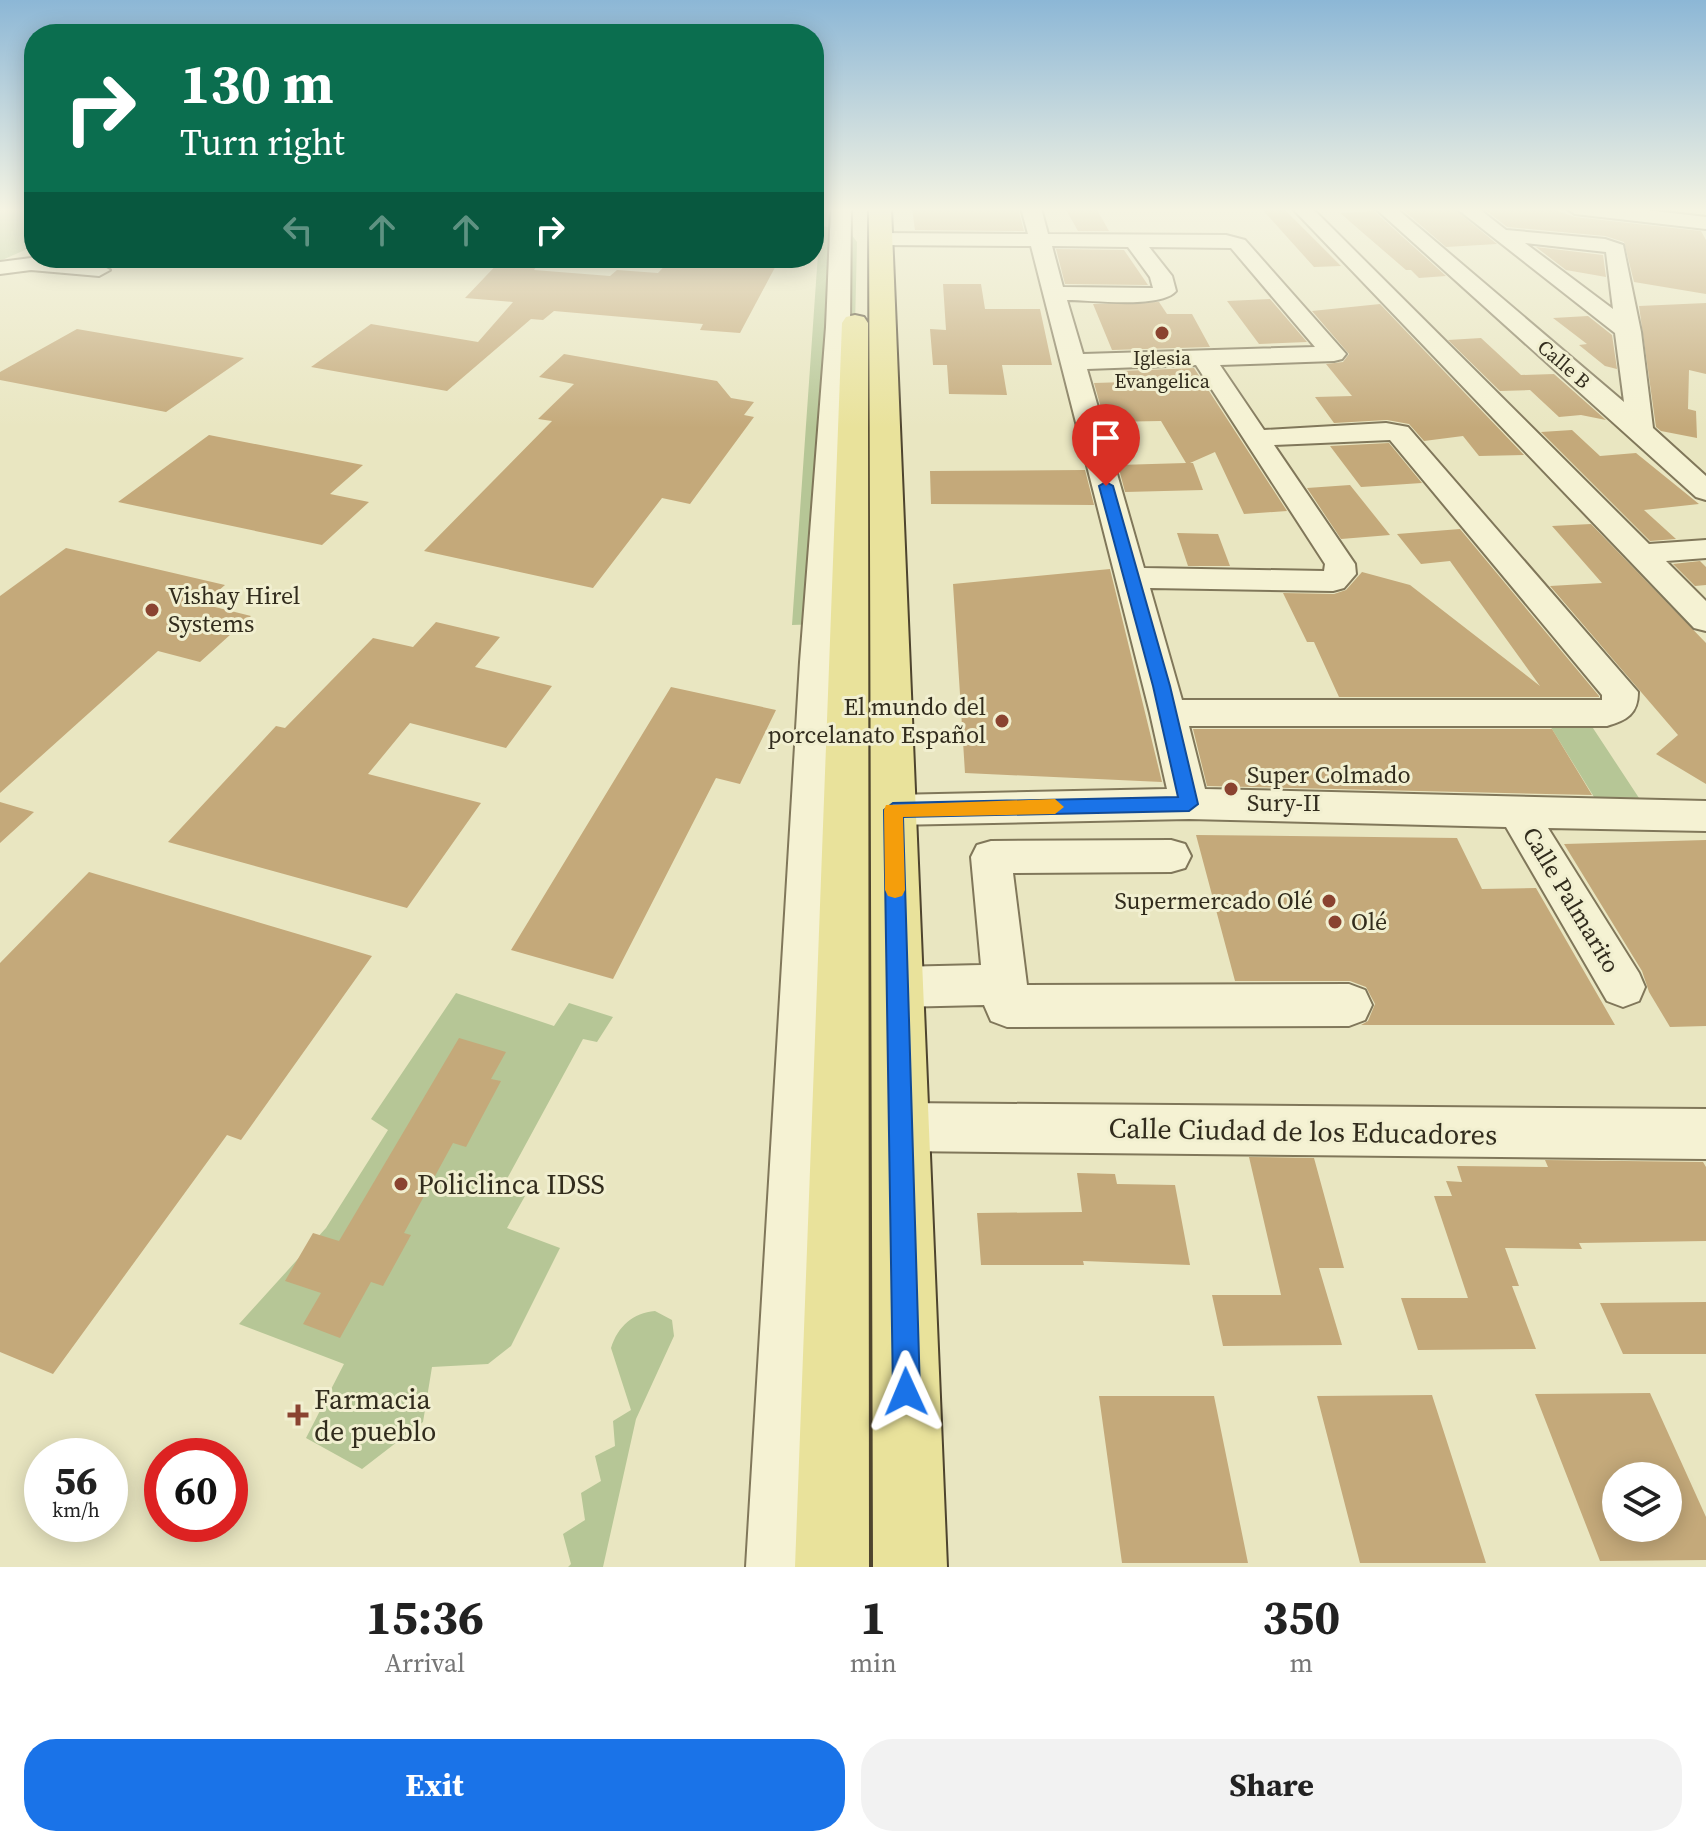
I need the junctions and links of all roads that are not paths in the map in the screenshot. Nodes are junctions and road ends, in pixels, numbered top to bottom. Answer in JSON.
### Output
{"nodes":[{"id":1,"x":845,"y":281,"type":"edge"},
{"id":2,"x":852,"y":281,"type":"edge"},
{"id":3,"x":857,"y":281,"type":"edge"},
{"id":4,"x":1050,"y":281,"type":"edge"},
{"id":5,"x":1162,"y":281,"type":"edge"},
{"id":6,"x":1270,"y":281,"type":"edge"},
{"id":7,"x":1373,"y":281,"type":"edge"},
{"id":8,"x":1468,"y":281,"type":"edge"},
{"id":9,"x":1561,"y":281,"type":"edge"},
{"id":10,"x":1621,"y":281,"type":"edge"},
{"id":11,"x":1053,"y":293,"type":"junction"},
{"id":12,"x":1629,"y":332,"type":"junction"},
{"id":13,"x":1204,"y":359,"type":"junction"},
{"id":14,"x":1074,"y":362,"type":"junction"},
{"id":15,"x":1640,"y":430,"type":"junction"},
{"id":16,"x":1256,"y":438,"type":"junction"},
{"id":17,"x":1706,"y":491,"type":"edge"},
{"id":18,"x":1706,"y":549,"type":"edge"},
{"id":19,"x":1642,"y":554,"type":"junction"},
{"id":20,"x":1133,"y":578,"type":"junction"},
{"id":21,"x":1706,"y":620,"type":"edge"},
{"id":22,"x":1168,"y":713,"type":"junction"},
{"id":23,"x":1189,"y":804,"type":"junction"},
{"id":24,"x":893,"y":810,"type":"junction"},
{"id":25,"x":1519,"y":814,"type":"junction"},
{"id":26,"x":1704,"y":819,"type":"edge"},
{"id":27,"x":1171,"y":856,"type":"dead end"},
{"id":28,"x":1005,"y":984,"type":"junction"},
{"id":29,"x":897,"y":987,"type":"junction"},
{"id":30,"x":1623,"y":987,"type":"dead end"},
{"id":31,"x":1349,"y":1005,"type":"dead end"},
{"id":32,"x":900,"y":1127,"type":"junction"},
{"id":33,"x":1706,"y":1134,"type":"edge"},
{"id":34,"x":778,"y":1567,"type":"edge"},
{"id":35,"x":832,"y":1567,"type":"edge"},
{"id":36,"x":910,"y":1567,"type":"edge"}],
"edges":[{"from":1,"to":34,"type":"street"},
{"from":2,"to":35,"type":"main road"},
{"from":3,"to":24,"type":"main road"},
{"from":4,"to":11,"type":"street"},
{"from":5,"to":11,"type":"street"},
{"from":6,"to":13,"type":"street"},
{"from":7,"to":19,"type":"street"},
{"from":8,"to":15,"type":"street","name":"Calle B"},
{"from":9,"to":12,"type":"street"},
{"from":10,"to":12,"type":"street"},
{"from":11,"to":14,"type":"street"},
{"from":12,"to":15,"type":"street"},
{"from":13,"to":14,"type":"street"},
{"from":13,"to":16,"type":"street"},
{"from":14,"to":20,"type":"street"},
{"from":15,"to":17,"type":"street","name":"Calle B"},
{"from":16,"to":20,"type":"street"},
{"from":16,"to":22,"type":"street"},
{"from":18,"to":19,"type":"street"},
{"from":19,"to":21,"type":"street"},
{"from":20,"to":22,"type":"street"},
{"from":22,"to":23,"type":"street"},
{"from":23,"to":24,"type":"street"},
{"from":23,"to":25,"type":"street"},
{"from":24,"to":29,"type":"main road"},
{"from":25,"to":26,"type":"street"},
{"from":25,"to":30,"type":"street","name":"Calle Palmarito"},
{"from":27,"to":28,"type":"street"},
{"from":28,"to":29,"type":"street"},
{"from":28,"to":31,"type":"street"},
{"from":29,"to":32,"type":"main road"},
{"from":32,"to":33,"type":"street","name":"Calle Ciudad de los Educadores"},
{"from":32,"to":36,"type":"main road"}]}
